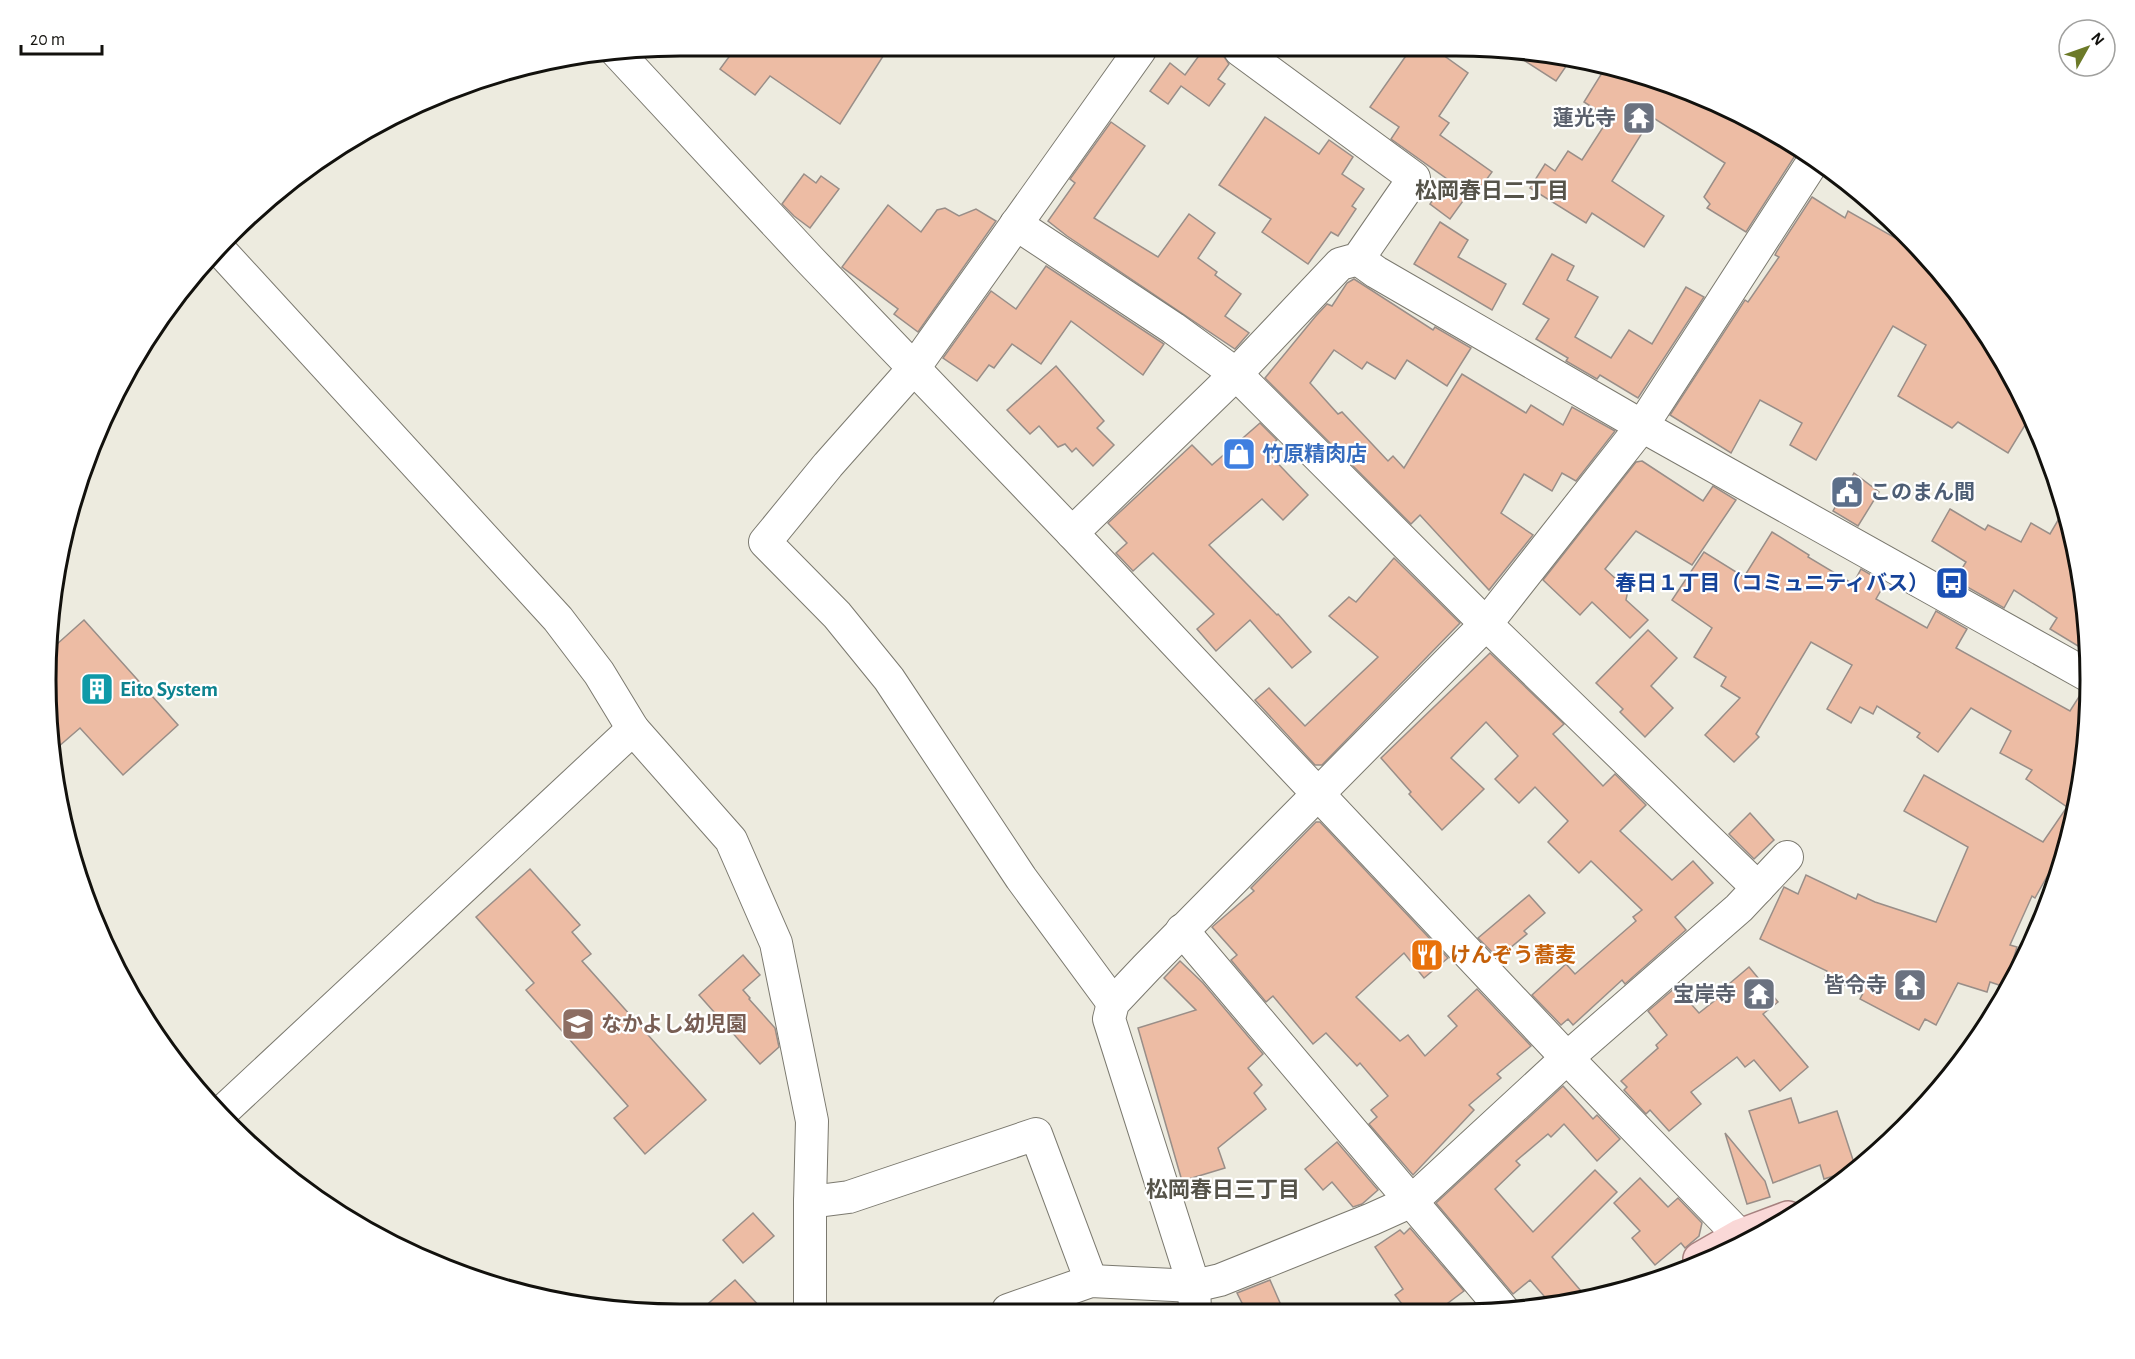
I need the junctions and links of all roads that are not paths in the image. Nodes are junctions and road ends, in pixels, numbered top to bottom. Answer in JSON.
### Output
{"nodes":[{"id":1,"x":1136,"y":56,"type":"edge"},
{"id":2,"x":1248,"y":56,"type":"edge"},
{"id":3,"x":622,"y":59,"type":"edge"},
{"id":4,"x":1810,"y":166,"type":"edge"},
{"id":5,"x":1016,"y":224,"type":"junction"},
{"id":6,"x":223,"y":254,"type":"edge"},
{"id":7,"x":1358,"y":259,"type":"junction"},
{"id":8,"x":914,"y":368,"type":"junction"},
{"id":9,"x":1236,"y":374,"type":"junction"},
{"id":10,"x":1642,"y":426,"type":"junction"},
{"id":11,"x":1072,"y":533,"type":"junction"},
{"id":12,"x":1486,"y":624,"type":"junction"},
{"id":13,"x":2080,"y":671,"type":"edge"},
{"id":14,"x":633,"y":729,"type":"junction"},
{"id":15,"x":1318,"y":793,"type":"junction"},
{"id":16,"x":1787,"y":856,"type":"dead end"},
{"id":17,"x":1758,"y":888,"type":"junction"},
{"id":18,"x":1182,"y":930,"type":"junction"},
{"id":19,"x":1113,"y":1003,"type":"junction"},
{"id":20,"x":1567,"y":1058,"type":"junction"},
{"id":21,"x":226,"y":1108,"type":"edge"},
{"id":22,"x":1412,"y":1201,"type":"junction"},
{"id":23,"x":810,"y":1202,"type":"junction"},
{"id":24,"x":1739,"y":1235,"type":"edge"},
{"id":25,"x":1091,"y":1281,"type":"junction"},
{"id":26,"x":1194,"y":1298,"type":"edge"},
{"id":27,"x":1496,"y":1302,"type":"edge"},
{"id":28,"x":810,"y":1304,"type":"edge"},
{"id":29,"x":1025,"y":1304,"type":"edge"}],
"edges":[{"from":1,"to":5,"type":"street"},
{"from":2,"to":7,"type":"street"},
{"from":3,"to":8,"type":"street"},
{"from":4,"to":10,"type":"street"},
{"from":5,"to":8,"type":"street"},
{"from":5,"to":9,"type":"street"},
{"from":6,"to":14,"type":"street"},
{"from":7,"to":9,"type":"street"},
{"from":7,"to":10,"type":"street"},
{"from":8,"to":11,"type":"street"},
{"from":8,"to":19,"type":"street"},
{"from":9,"to":11,"type":"street"},
{"from":9,"to":12,"type":"street"},
{"from":10,"to":12,"type":"street"},
{"from":10,"to":13,"type":"street"},
{"from":11,"to":15,"type":"street"},
{"from":12,"to":15,"type":"street"},
{"from":12,"to":17,"type":"street"},
{"from":14,"to":21,"type":"street"},
{"from":14,"to":23,"type":"street"},
{"from":15,"to":18,"type":"street"},
{"from":15,"to":20,"type":"street"},
{"from":16,"to":17,"type":"street"},
{"from":17,"to":20,"type":"street"},
{"from":18,"to":19,"type":"street"},
{"from":18,"to":22,"type":"street"},
{"from":19,"to":26,"type":"street"},
{"from":20,"to":22,"type":"street"},
{"from":20,"to":24,"type":"street"},
{"from":22,"to":26,"type":"street"},
{"from":22,"to":27,"type":"street"},
{"from":23,"to":25,"type":"street"},
{"from":23,"to":28,"type":"street"},
{"from":25,"to":26,"type":"street"},
{"from":25,"to":29,"type":"street"}]}
